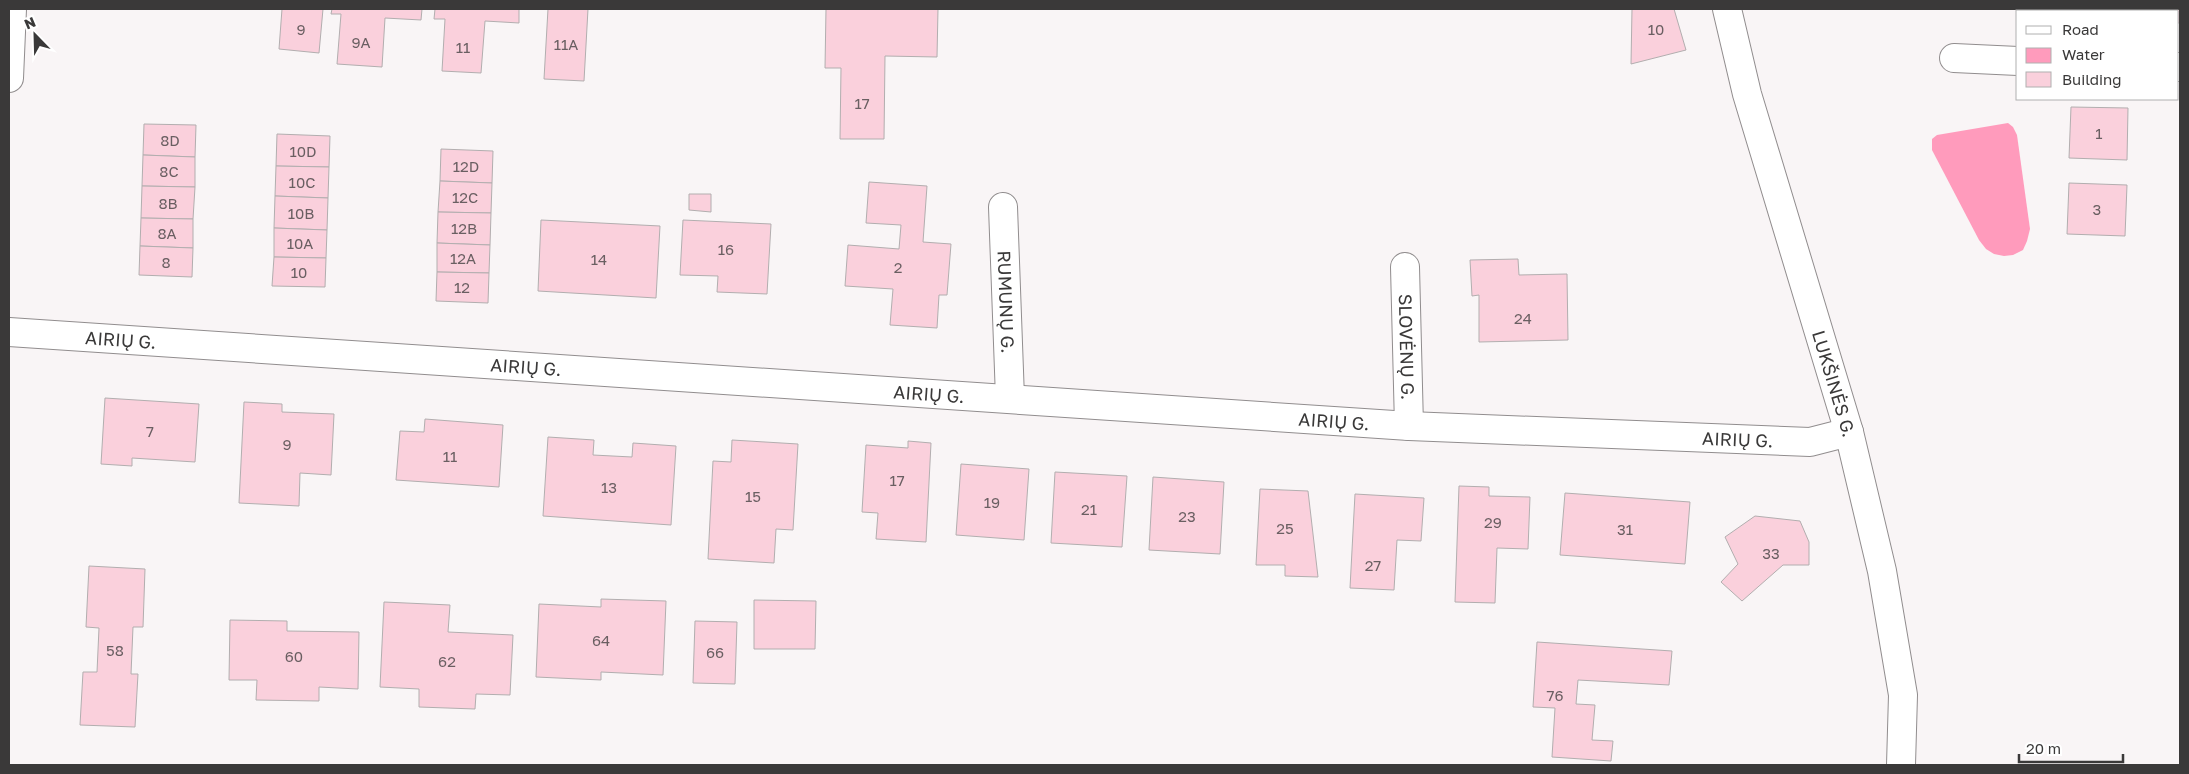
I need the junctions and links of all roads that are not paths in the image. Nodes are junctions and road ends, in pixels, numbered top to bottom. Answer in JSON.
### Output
{"nodes":[{"id":1,"x":12,"y":9,"type":"edge"},
{"id":2,"x":1727,"y":9,"type":"edge"},
{"id":3,"x":1954,"y":58,"type":"dead end"},
{"id":4,"x":2016,"y":61,"type":"edge"},
{"id":5,"x":9,"y":78,"type":"edge"},
{"id":6,"x":1003,"y":207,"type":"dead end"},
{"id":7,"x":1405,"y":267,"type":"dead end"},
{"id":8,"x":9,"y":332,"type":"edge"},
{"id":9,"x":1010,"y":398,"type":"junction"},
{"id":10,"x":1409,"y":426,"type":"junction"},
{"id":11,"x":1849,"y":432,"type":"junction"},
{"id":12,"x":1901,"y":765,"type":"edge"}],
"edges":[{"from":1,"to":5,"type":"street"},
{"from":2,"to":11,"type":"street","name":"LUKŠINĖS G."},
{"from":3,"to":4,"type":"street"},
{"from":6,"to":9,"type":"street","name":"RUMUNŲ G."},
{"from":7,"to":10,"type":"street","name":"SLOVĖNŲ G."},
{"from":8,"to":9,"type":"street","name":"AIRIŲ G."},
{"from":9,"to":10,"type":"street","name":"AIRIŲ G."},
{"from":10,"to":11,"type":"street","name":"AIRIŲ G."},
{"from":11,"to":12,"type":"street","name":"LUKŠINĖS G."}]}
